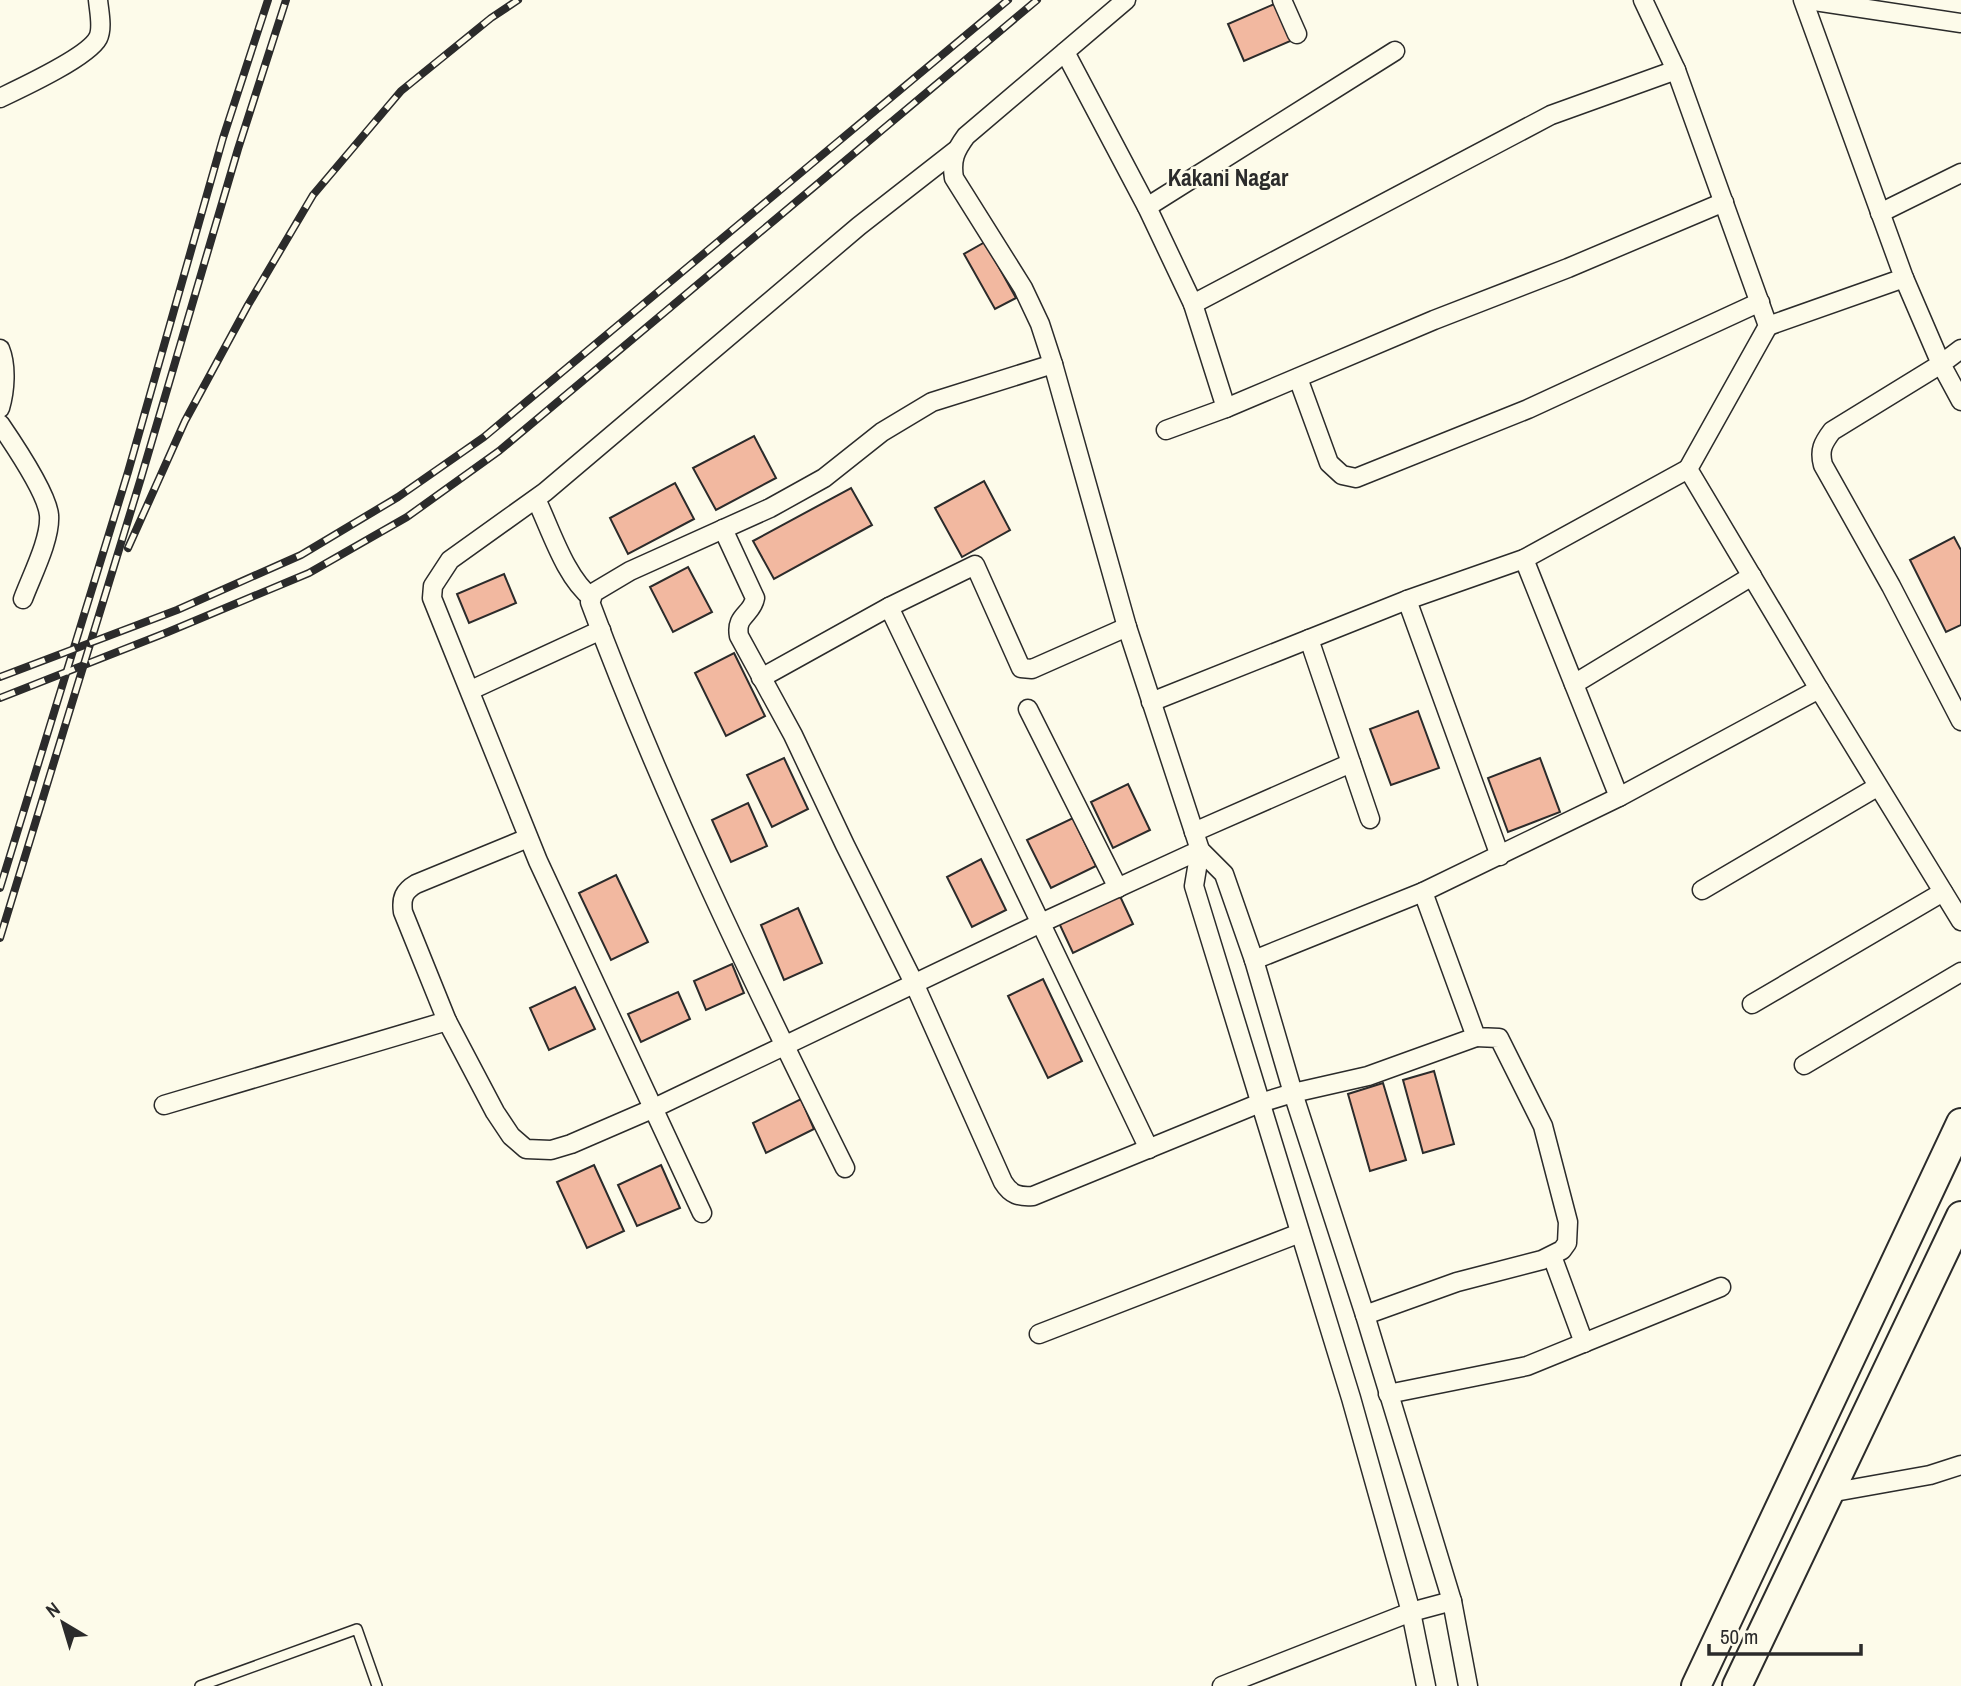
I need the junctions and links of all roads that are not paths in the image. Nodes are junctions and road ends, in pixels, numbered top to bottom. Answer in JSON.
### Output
{"nodes":[{"id":1,"x":98,"y":0,"type":"edge"},
{"id":2,"x":1126,"y":0,"type":"edge"},
{"id":3,"x":1282,"y":0,"type":"edge"},
{"id":4,"x":1643,"y":0,"type":"edge"},
{"id":5,"x":1803,"y":0,"type":"edge"},
{"id":6,"x":1808,"y":0,"type":"edge"},
{"id":7,"x":1883,"y":5,"type":"edge"},
{"id":8,"x":1961,"y":23,"type":"edge"},
{"id":9,"x":1297,"y":34,"type":"dead end"},
{"id":10,"x":1395,"y":51,"type":"dead end"},
{"id":11,"x":1065,"y":52,"type":"junction"},
{"id":12,"x":1676,"y":70,"type":"junction"},
{"id":13,"x":0,"y":98,"type":"edge"},
{"id":14,"x":956,"y":151,"type":"junction"},
{"id":15,"x":1961,"y":173,"type":"edge"},
{"id":16,"x":1724,"y":202,"type":"junction"},
{"id":17,"x":1147,"y":207,"type":"junction"},
{"id":18,"x":1880,"y":213,"type":"junction"},
{"id":19,"x":1904,"y":278,"type":"junction"},
{"id":20,"x":1760,"y":302,"type":"junction"},
{"id":21,"x":1192,"y":304,"type":"junction"},
{"id":22,"x":1768,"y":326,"type":"junction"},
{"id":23,"x":0,"y":349,"type":"edge"},
{"id":24,"x":1961,"y":349,"type":"edge"},
{"id":25,"x":1941,"y":363,"type":"junction"},
{"id":26,"x":1053,"y":364,"type":"junction"},
{"id":27,"x":1298,"y":378,"type":"junction"},
{"id":28,"x":1961,"y":401,"type":"edge"},
{"id":29,"x":0,"y":408,"type":"edge"},
{"id":30,"x":1226,"y":408,"type":"junction"},
{"id":31,"x":0,"y":424,"type":"edge"},
{"id":32,"x":1166,"y":430,"type":"dead end"},
{"id":33,"x":1688,"y":469,"type":"junction"},
{"id":34,"x":536,"y":499,"type":"junction"},
{"id":35,"x":723,"y":529,"type":"junction"},
{"id":36,"x":1524,"y":559,"type":"junction"},
{"id":37,"x":1752,"y":576,"type":"junction"},
{"id":38,"x":592,"y":598,"type":"junction"},
{"id":39,"x":23,"y":599,"type":"dead end"},
{"id":40,"x":1407,"y":600,"type":"junction"},
{"id":41,"x":889,"y":607,"type":"junction"},
{"id":42,"x":1127,"y":627,"type":"junction"},
{"id":43,"x":601,"y":630,"type":"junction"},
{"id":44,"x":1309,"y":639,"type":"junction"},
{"id":45,"x":761,"y":678,"type":"junction"},
{"id":46,"x":1574,"y":684,"type":"junction"},
{"id":47,"x":1819,"y":689,"type":"junction"},
{"id":48,"x":471,"y":691,"type":"junction"},
{"id":49,"x":1152,"y":702,"type":"junction"},
{"id":50,"x":1028,"y":709,"type":"dead end"},
{"id":51,"x":1961,"y":721,"type":"edge"},
{"id":52,"x":1351,"y":762,"type":"junction"},
{"id":53,"x":1877,"y":787,"type":"junction"},
{"id":54,"x":1619,"y":797,"type":"junction"},
{"id":55,"x":1370,"y":819,"type":"dead end"},
{"id":56,"x":1194,"y":832,"type":"junction"},
{"id":57,"x":528,"y":838,"type":"junction"},
{"id":58,"x":1200,"y":850,"type":"junction"},
{"id":59,"x":1500,"y":856,"type":"junction"},
{"id":60,"x":1118,"y":888,"type":"junction"},
{"id":61,"x":1702,"y":890,"type":"dead end"},
{"id":62,"x":1423,"y":892,"type":"junction"},
{"id":63,"x":1943,"y":892,"type":"junction"},
{"id":64,"x":1961,"y":921,"type":"edge"},
{"id":65,"x":1041,"y":923,"type":"junction"},
{"id":66,"x":1254,"y":960,"type":"junction"},
{"id":67,"x":1961,"y":972,"type":"edge"},
{"id":68,"x":914,"y":983,"type":"junction"},
{"id":69,"x":1752,"y":1003,"type":"dead end"},
{"id":70,"x":446,"y":1021,"type":"junction"},
{"id":71,"x":1476,"y":1037,"type":"junction"},
{"id":72,"x":784,"y":1045,"type":"junction"},
{"id":73,"x":1804,"y":1065,"type":"dead end"},
{"id":74,"x":1293,"y":1093,"type":"junction"},
{"id":75,"x":1260,"y":1103,"type":"junction"},
{"id":76,"x":164,"y":1105,"type":"dead end"},
{"id":77,"x":652,"y":1109,"type":"junction"},
{"id":78,"x":1961,"y":1123,"type":"edge"},
{"id":79,"x":1149,"y":1149,"type":"junction"},
{"id":80,"x":845,"y":1168,"type":"dead end"},
{"id":81,"x":702,"y":1213,"type":"dead end"},
{"id":82,"x":1961,"y":1216,"type":"edge"},
{"id":83,"x":1300,"y":1233,"type":"junction"},
{"id":84,"x":1552,"y":1255,"type":"junction"},
{"id":85,"x":1721,"y":1287,"type":"dead end"},
{"id":86,"x":1365,"y":1315,"type":"junction"},
{"id":87,"x":1038,"y":1334,"type":"dead end"},
{"id":88,"x":1584,"y":1343,"type":"junction"},
{"id":89,"x":1388,"y":1394,"type":"junction"},
{"id":90,"x":1961,"y":1465,"type":"edge"},
{"id":91,"x":1829,"y":1493,"type":"junction"},
{"id":92,"x":1452,"y":1601,"type":"junction"},
{"id":93,"x":1410,"y":1612,"type":"junction"},
{"id":94,"x":1256,"y":1679,"type":"edge"},
{"id":95,"x":200,"y":1686,"type":"edge"},
{"id":96,"x":377,"y":1686,"type":"edge"},
{"id":97,"x":1222,"y":1686,"type":"edge"},
{"id":98,"x":1426,"y":1686,"type":"edge"},
{"id":99,"x":1468,"y":1686,"type":"edge"},
{"id":100,"x":1696,"y":1686,"type":"edge"},
{"id":101,"x":1737,"y":1686,"type":"edge"}],
"edges":[{"from":1,"to":13,"type":"street"},
{"from":2,"to":11,"type":"street"},
{"from":3,"to":9,"type":"street"},
{"from":4,"to":12,"type":"street"},
{"from":5,"to":18,"type":"street"},
{"from":6,"to":7,"type":"street"},
{"from":7,"to":8,"type":"street"},
{"from":10,"to":17,"type":"street"},
{"from":11,"to":14,"type":"street"},
{"from":11,"to":17,"type":"street"},
{"from":12,"to":16,"type":"street"},
{"from":12,"to":21,"type":"street"},
{"from":14,"to":26,"type":"street"},
{"from":14,"to":34,"type":"street"},
{"from":15,"to":18,"type":"street"},
{"from":16,"to":20,"type":"street"},
{"from":16,"to":27,"type":"street"},
{"from":17,"to":21,"type":"street"},
{"from":18,"to":19,"type":"street"},
{"from":19,"to":22,"type":"street"},
{"from":19,"to":25,"type":"street"},
{"from":20,"to":22,"type":"street"},
{"from":20,"to":27,"type":"street"},
{"from":21,"to":30,"type":"street"},
{"from":22,"to":33,"type":"street"},
{"from":23,"to":29,"type":"street"},
{"from":24,"to":25,"type":"street"},
{"from":25,"to":28,"type":"street"},
{"from":25,"to":51,"type":"street"},
{"from":26,"to":35,"type":"street"},
{"from":26,"to":42,"type":"street"},
{"from":27,"to":30,"type":"street"},
{"from":30,"to":32,"type":"street"},
{"from":31,"to":39,"type":"street"},
{"from":33,"to":36,"type":"street"},
{"from":33,"to":37,"type":"street"},
{"from":34,"to":38,"type":"street"},
{"from":34,"to":48,"type":"street"},
{"from":35,"to":38,"type":"street"},
{"from":35,"to":45,"type":"street"},
{"from":36,"to":40,"type":"street"},
{"from":36,"to":46,"type":"street"},
{"from":37,"to":46,"type":"street"},
{"from":37,"to":47,"type":"street"},
{"from":38,"to":43,"type":"street"},
{"from":40,"to":44,"type":"street"},
{"from":40,"to":59,"type":"street"},
{"from":41,"to":42,"type":"street"},
{"from":41,"to":45,"type":"street"},
{"from":41,"to":65,"type":"street"},
{"from":42,"to":49,"type":"street"},
{"from":43,"to":48,"type":"street"},
{"from":43,"to":72,"type":"street"},
{"from":44,"to":49,"type":"street"},
{"from":44,"to":52,"type":"street"},
{"from":45,"to":68,"type":"street"},
{"from":46,"to":54,"type":"street"},
{"from":47,"to":53,"type":"street"},
{"from":47,"to":54,"type":"street"},
{"from":48,"to":57,"type":"street"},
{"from":49,"to":56,"type":"street"},
{"from":50,"to":60,"type":"street"},
{"from":52,"to":55,"type":"street"},
{"from":52,"to":56,"type":"street"},
{"from":53,"to":61,"type":"street"},
{"from":53,"to":63,"type":"street"},
{"from":54,"to":59,"type":"street"},
{"from":56,"to":58,"type":"street"},
{"from":57,"to":70,"type":"street"},
{"from":57,"to":77,"type":"street"},
{"from":58,"to":60,"type":"street"},
{"from":58,"to":66,"type":"street"},
{"from":58,"to":75,"type":"street"},
{"from":59,"to":62,"type":"street"},
{"from":60,"to":65,"type":"street"},
{"from":62,"to":66,"type":"street"},
{"from":62,"to":71,"type":"street"},
{"from":63,"to":64,"type":"street"},
{"from":63,"to":69,"type":"street"},
{"from":65,"to":68,"type":"street"},
{"from":65,"to":79,"type":"street"},
{"from":66,"to":74,"type":"street"},
{"from":67,"to":73,"type":"street"},
{"from":68,"to":72,"type":"street"},
{"from":68,"to":79,"type":"street"},
{"from":70,"to":76,"type":"street"},
{"from":70,"to":77,"type":"street"},
{"from":71,"to":74,"type":"street"},
{"from":71,"to":84,"type":"street"},
{"from":72,"to":77,"type":"street"},
{"from":72,"to":80,"type":"street"},
{"from":74,"to":75,"type":"street"},
{"from":74,"to":86,"type":"street"},
{"from":75,"to":79,"type":"street"},
{"from":75,"to":83,"type":"street"},
{"from":77,"to":81,"type":"street"},
{"from":78,"to":100,"type":"main road"},
{"from":82,"to":91,"type":"main road"},
{"from":83,"to":87,"type":"street"},
{"from":83,"to":93,"type":"street"},
{"from":84,"to":86,"type":"street"},
{"from":84,"to":88,"type":"street"},
{"from":85,"to":88,"type":"street"},
{"from":86,"to":89,"type":"street"},
{"from":88,"to":89,"type":"street"},
{"from":89,"to":92,"type":"street"},
{"from":90,"to":91,"type":"street"},
{"from":91,"to":101,"type":"main road"},
{"from":92,"to":93,"type":"street"},
{"from":92,"to":99,"type":"street"},
{"from":93,"to":94,"type":"street"},
{"from":93,"to":98,"type":"street"},
{"from":94,"to":97,"type":"street"},
{"from":95,"to":96,"type":"lane"}]}
